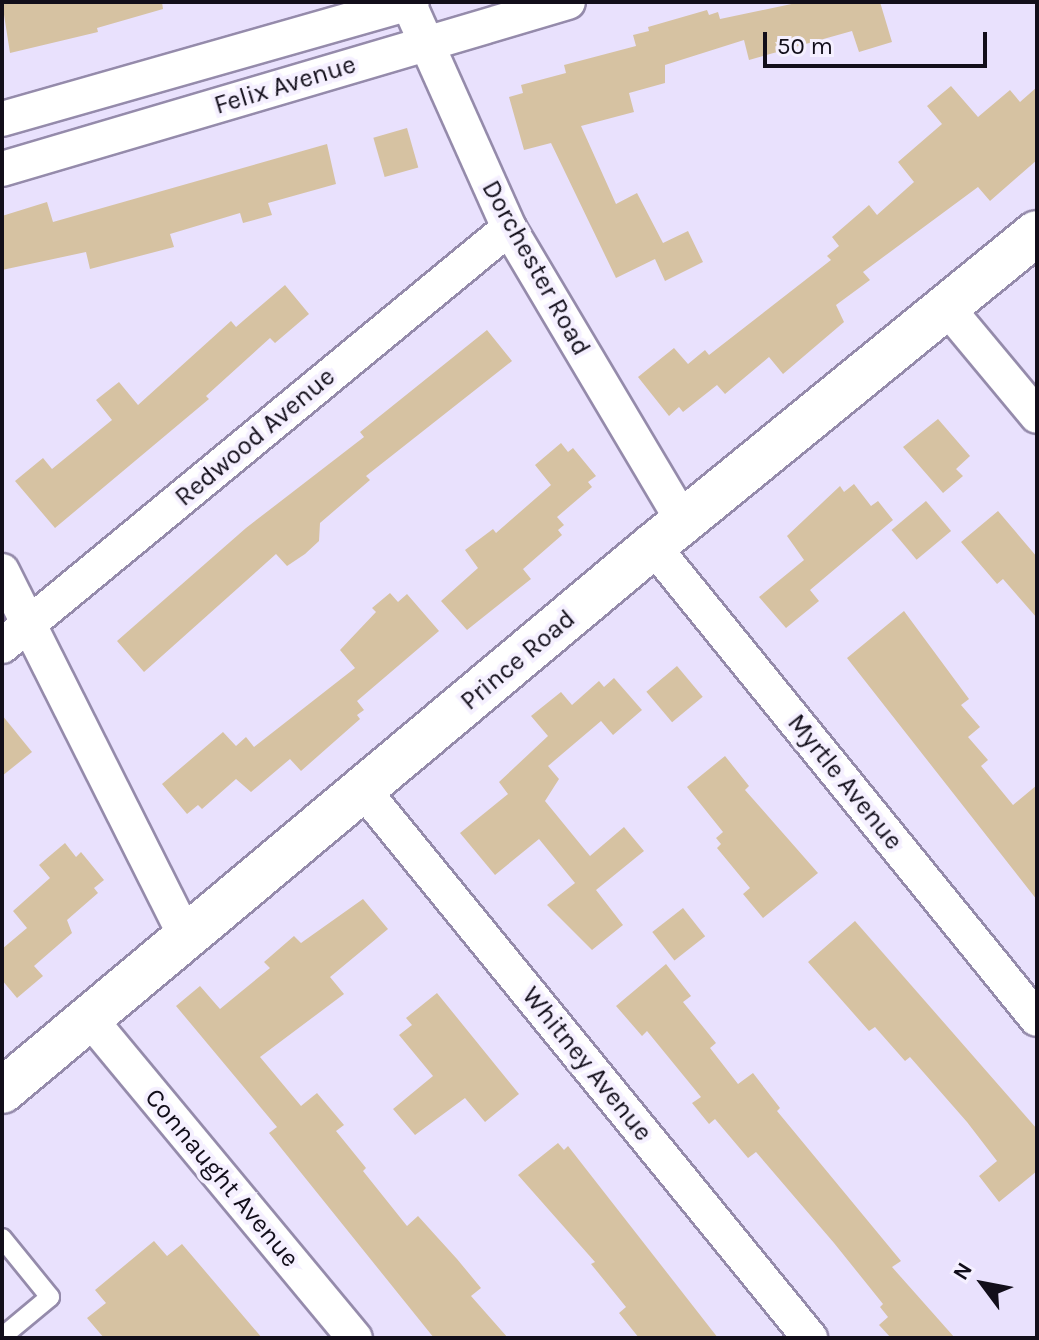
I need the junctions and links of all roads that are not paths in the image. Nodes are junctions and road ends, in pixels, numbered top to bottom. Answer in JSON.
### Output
{"nodes":[{"id":1,"x":409,"y":2,"type":"edge"},
{"id":2,"x":568,"y":2,"type":"edge"},
{"id":3,"x":424,"y":42,"type":"junction"},
{"id":4,"x":2,"y":119,"type":"edge"},
{"id":5,"x":2,"y":169,"type":"edge"},
{"id":6,"x":509,"y":228,"type":"junction"},
{"id":7,"x":1037,"y":233,"type":"edge"},
{"id":8,"x":948,"y":309,"type":"junction"},
{"id":9,"x":1037,"y":416,"type":"edge"},
{"id":10,"x":668,"y":534,"type":"junction"},
{"id":11,"x":2,"y":571,"type":"edge"},
{"id":12,"x":30,"y":623,"type":"junction"},
{"id":13,"x":2,"y":646,"type":"edge"},
{"id":14,"x":364,"y":791,"type":"junction"},
{"id":15,"x":185,"y":935,"type":"junction"},
{"id":16,"x":89,"y":1018,"type":"junction"},
{"id":17,"x":1037,"y":1019,"type":"edge"},
{"id":18,"x":2,"y":1091,"type":"edge"},
{"id":19,"x":2,"y":1238,"type":"edge"},
{"id":20,"x":2,"y":1337,"type":"edge"},
{"id":21,"x":355,"y":1338,"type":"edge"},
{"id":22,"x":810,"y":1338,"type":"edge"}],
"edges":[{"from":1,"to":3,"type":"street","name":"Dorchester Road"},
{"from":1,"to":4,"type":"street","name":"Felix Avenue"},
{"from":2,"to":3,"type":"street","name":"Felix Avenue"},
{"from":3,"to":5,"type":"street","name":"Felix Avenue"},
{"from":3,"to":6,"type":"street","name":"Dorchester Road"},
{"from":6,"to":10,"type":"street","name":"Dorchester Road"},
{"from":6,"to":12,"type":"street","name":"Redwood Avenue"},
{"from":7,"to":8,"type":"street","name":"Prince Road"},
{"from":8,"to":9,"type":"street"},
{"from":8,"to":10,"type":"street","name":"Prince Road"},
{"from":10,"to":14,"type":"street","name":"Prince Road"},
{"from":10,"to":17,"type":"street","name":"Myrtle Avenue"},
{"from":11,"to":12,"type":"street"},
{"from":12,"to":13,"type":"street","name":"Redwood Avenue"},
{"from":12,"to":15,"type":"street"},
{"from":14,"to":15,"type":"street","name":"Prince Road"},
{"from":14,"to":22,"type":"street","name":"Whitney Avenue"},
{"from":15,"to":16,"type":"street","name":"Prince Road"},
{"from":16,"to":18,"type":"street","name":"Prince Road"},
{"from":16,"to":21,"type":"street","name":"Connaught Avenue"},
{"from":19,"to":20,"type":"lane"}]}
